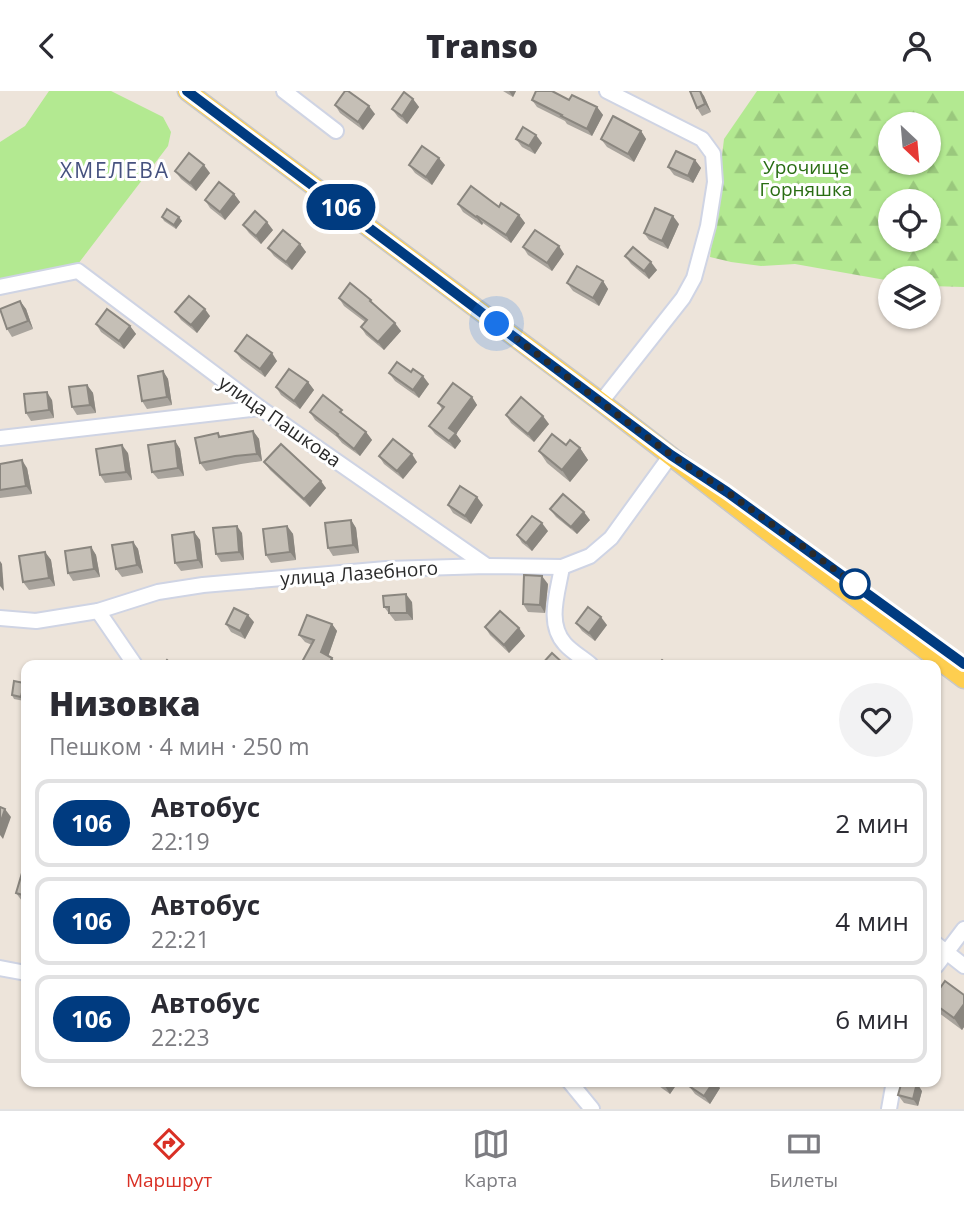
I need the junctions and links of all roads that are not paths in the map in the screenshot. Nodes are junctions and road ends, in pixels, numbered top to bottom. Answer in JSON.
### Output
{"nodes":[{"id":1,"x":284,"y":91,"type":"edge"},
{"id":2,"x":607,"y":91,"type":"edge"},
{"id":3,"x":192,"y":93,"type":"edge"},
{"id":4,"x":336,"y":131,"type":"dead end"},
{"id":5,"x":0,"y":287,"type":"edge"},
{"id":6,"x":601,"y":402,"type":"junction"},
{"id":7,"x":260,"y":408,"type":"junction"},
{"id":8,"x":0,"y":438,"type":"edge"},
{"id":9,"x":671,"y":455,"type":"junction"},
{"id":10,"x":487,"y":566,"type":"junction"},
{"id":11,"x":562,"y":568,"type":"junction"},
{"id":12,"x":98,"y":611,"type":"junction"},
{"id":13,"x":0,"y":618,"type":"edge"},
{"id":14,"x":132,"y":660,"type":"edge"},
{"id":15,"x":585,"y":660,"type":"edge"},
{"id":16,"x":940,"y":660,"type":"edge"},
{"id":17,"x":941,"y":661,"type":"edge"},
{"id":18,"x":964,"y":664,"type":"edge"},
{"id":19,"x":964,"y":678,"type":"edge"},
{"id":20,"x":964,"y":929,"type":"edge"},
{"id":21,"x":941,"y":948,"type":"edge"},
{"id":22,"x":964,"y":966,"type":"edge"},
{"id":23,"x":0,"y":968,"type":"edge"},
{"id":24,"x":21,"y":972,"type":"edge"},
{"id":25,"x":574,"y":1087,"type":"edge"},
{"id":26,"x":893,"y":1087,"type":"edge"},
{"id":27,"x":592,"y":1109,"type":"edge"},
{"id":28,"x":889,"y":1109,"type":"edge"}],
"edges":[{"from":1,"to":4,"type":"street"},
{"from":2,"to":6,"type":"street"},
{"from":3,"to":6,"type":"main road"},
{"from":5,"to":7,"type":"street","name":"улица Пашкова"},
{"from":6,"to":9,"type":"main road"},
{"from":7,"to":8,"type":"street"},
{"from":7,"to":10,"type":"street","name":"улица Пашкова"},
{"from":9,"to":11,"type":"street","name":"улица Лазебного"},
{"from":9,"to":16,"type":"main road"},
{"from":9,"to":18,"type":"main road"},
{"from":10,"to":11,"type":"street","name":"улица Лазебного"},
{"from":10,"to":12,"type":"street","name":"улица Лазебного"},
{"from":11,"to":15,"type":"street"},
{"from":12,"to":13,"type":"street","name":"улица Лазебного"},
{"from":12,"to":14,"type":"street"},
{"from":17,"to":19,"type":"main road"},
{"from":20,"to":21,"type":"street"},
{"from":21,"to":22,"type":"street"},
{"from":23,"to":24,"type":"street"},
{"from":25,"to":27,"type":"street"},
{"from":26,"to":28,"type":"street"}]}
